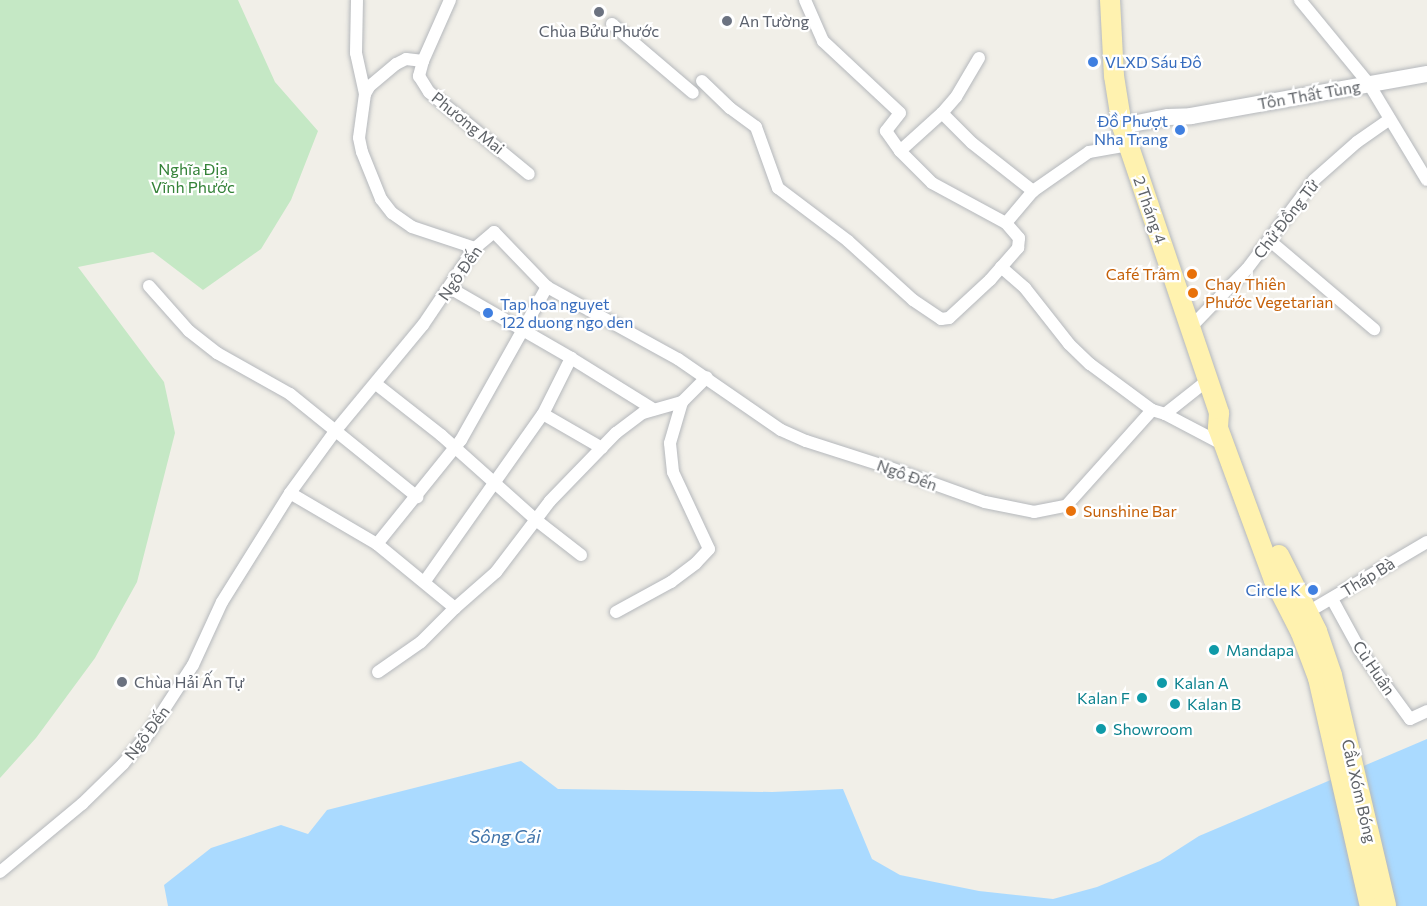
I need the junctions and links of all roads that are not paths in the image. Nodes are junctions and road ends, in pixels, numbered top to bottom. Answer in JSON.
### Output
{"nodes":[{"id":1,"x":357,"y":0,"type":"edge"},
{"id":2,"x":450,"y":0,"type":"edge"},
{"id":3,"x":805,"y":0,"type":"edge"},
{"id":4,"x":1110,"y":0,"type":"edge"},
{"id":5,"x":1300,"y":0,"type":"edge"},
{"id":6,"x":612,"y":24,"type":"dead end"},
{"id":7,"x":979,"y":58,"type":"dead end"},
{"id":8,"x":423,"y":61,"type":"junction"},
{"id":9,"x":1427,"y":74,"type":"edge"},
{"id":10,"x":702,"y":81,"type":"dead end"},
{"id":11,"x":1369,"y":84,"type":"junction"},
{"id":12,"x":693,"y":93,"type":"dead end"},
{"id":13,"x":365,"y":94,"type":"junction"},
{"id":14,"x":942,"y":113,"type":"junction"},
{"id":15,"x":1390,"y":119,"type":"junction"},
{"id":16,"x":1125,"y":134,"type":"junction"},
{"id":17,"x":900,"y":151,"type":"junction"},
{"id":18,"x":529,"y":174,"type":"dead end"},
{"id":19,"x":1427,"y":180,"type":"edge"},
{"id":20,"x":1033,"y":191,"type":"junction"},
{"id":21,"x":1006,"y":224,"type":"junction"},
{"id":22,"x":1269,"y":240,"type":"junction"},
{"id":23,"x":475,"y":248,"type":"junction"},
{"id":24,"x":1001,"y":267,"type":"junction"},
{"id":25,"x":149,"y":286,"type":"dead end"},
{"id":26,"x":547,"y":287,"type":"junction"},
{"id":27,"x":450,"y":288,"type":"junction"},
{"id":28,"x":1190,"y":328,"type":"junction"},
{"id":29,"x":1374,"y":329,"type":"dead end"},
{"id":30,"x":523,"y":330,"type":"junction"},
{"id":31,"x":571,"y":358,"type":"junction"},
{"id":32,"x":707,"y":377,"type":"junction"},
{"id":33,"x":1208,"y":380,"type":"junction"},
{"id":34,"x":376,"y":384,"type":"junction"},
{"id":35,"x":682,"y":402,"type":"junction"},
{"id":36,"x":653,"y":409,"type":"junction"},
{"id":37,"x":1152,"y":410,"type":"junction"},
{"id":38,"x":1219,"y":413,"type":"junction"},
{"id":39,"x":543,"y":414,"type":"junction"},
{"id":40,"x":1165,"y":414,"type":"junction"},
{"id":41,"x":336,"y":430,"type":"junction"},
{"id":42,"x":1224,"y":445,"type":"junction"},
{"id":43,"x":602,"y":448,"type":"junction"},
{"id":44,"x":455,"y":449,"type":"junction"},
{"id":45,"x":495,"y":485,"type":"junction"},
{"id":46,"x":290,"y":493,"type":"junction"},
{"id":47,"x":417,"y":497,"type":"junction"},
{"id":48,"x":536,"y":520,"type":"junction"},
{"id":49,"x":1427,"y":542,"type":"edge"},
{"id":50,"x":377,"y":544,"type":"junction"},
{"id":51,"x":581,"y":555,"type":"dead end"},
{"id":52,"x":425,"y":582,"type":"junction"},
{"id":53,"x":1332,"y":599,"type":"junction"},
{"id":54,"x":455,"y":608,"type":"junction"},
{"id":55,"x":616,"y":612,"type":"dead end"},
{"id":56,"x":1308,"y":612,"type":"junction"},
{"id":57,"x":378,"y":672,"type":"dead end"},
{"id":58,"x":1325,"y":677,"type":"junction"},
{"id":59,"x":1427,"y":711,"type":"edge"},
{"id":60,"x":0,"y":872,"type":"edge"},
{"id":61,"x":1370,"y":906,"type":"edge"},
{"id":62,"x":1386,"y":906,"type":"edge"}],
"edges":[{"from":1,"to":13,"type":"street"},
{"from":2,"to":8,"type":"street","name":"Phương Mai"},
{"from":3,"to":17,"type":"street"},
{"from":4,"to":16,"type":"main road","name":"2 Tháng 4"},
{"from":5,"to":11,"type":"street"},
{"from":6,"to":12,"type":"street"},
{"from":7,"to":14,"type":"street"},
{"from":8,"to":13,"type":"street"},
{"from":8,"to":18,"type":"street","name":"Phương Mai"},
{"from":9,"to":11,"type":"main road","name":"Tôn Thất Tùng"},
{"from":10,"to":24,"type":"street"},
{"from":11,"to":15,"type":"street"},
{"from":11,"to":16,"type":"main road","name":"Tôn Thất Tùng"},
{"from":13,"to":23,"type":"street"},
{"from":14,"to":17,"type":"street"},
{"from":14,"to":20,"type":"street"},
{"from":15,"to":19,"type":"street"},
{"from":15,"to":22,"type":"street","name":"Chử Đồng Tử"},
{"from":16,"to":20,"type":"street"},
{"from":16,"to":28,"type":"main road","name":"2 Tháng 4"},
{"from":17,"to":21,"type":"street"},
{"from":20,"to":21,"type":"street"},
{"from":21,"to":24,"type":"street"},
{"from":22,"to":28,"type":"street","name":"Chử Đồng Tử"},
{"from":22,"to":29,"type":"street"},
{"from":23,"to":26,"type":"street","name":"Ngô Đến"},
{"from":23,"to":27,"type":"street","name":"Ngô Đến"},
{"from":24,"to":37,"type":"street"},
{"from":25,"to":41,"type":"street"},
{"from":26,"to":30,"type":"street"},
{"from":26,"to":32,"type":"street","name":"Ngô Đến"},
{"from":27,"to":30,"type":"street"},
{"from":27,"to":34,"type":"street","name":"Ngô Đến"},
{"from":28,"to":33,"type":"main road","name":"2 Tháng 4"},
{"from":30,"to":31,"type":"street"},
{"from":30,"to":44,"type":"street"},
{"from":31,"to":36,"type":"street"},
{"from":31,"to":39,"type":"street"},
{"from":32,"to":35,"type":"street"},
{"from":32,"to":37,"type":"street","name":"Ngô Đến"},
{"from":33,"to":38,"type":"main road","name":"2 Tháng 4"},
{"from":33,"to":40,"type":"street"},
{"from":34,"to":41,"type":"street","name":"Ngô Đến"},
{"from":34,"to":44,"type":"street"},
{"from":35,"to":36,"type":"street"},
{"from":35,"to":55,"type":"street"},
{"from":36,"to":43,"type":"street"},
{"from":37,"to":40,"type":"street"},
{"from":38,"to":42,"type":"main road","name":"2 Tháng 4"},
{"from":38,"to":56,"type":"main road","name":"2 Tháng 4"},
{"from":39,"to":43,"type":"street"},
{"from":39,"to":45,"type":"street"},
{"from":40,"to":42,"type":"street"},
{"from":41,"to":46,"type":"street","name":"Ngô Đến"},
{"from":41,"to":47,"type":"street"},
{"from":42,"to":58,"type":"main road","name":"2 Tháng 4"},
{"from":43,"to":48,"type":"street"},
{"from":44,"to":45,"type":"street"},
{"from":44,"to":47,"type":"street"},
{"from":45,"to":48,"type":"street"},
{"from":45,"to":52,"type":"street"},
{"from":46,"to":50,"type":"street"},
{"from":46,"to":60,"type":"street","name":"Ngô Đến"},
{"from":47,"to":50,"type":"street"},
{"from":48,"to":51,"type":"street"},
{"from":48,"to":54,"type":"street"},
{"from":49,"to":53,"type":"street","name":"Tháp Bà"},
{"from":50,"to":52,"type":"street"},
{"from":52,"to":54,"type":"street"},
{"from":53,"to":56,"type":"street","name":"Tháp Bà"},
{"from":53,"to":59,"type":"street","name":"Cù Huân"},
{"from":54,"to":57,"type":"street"},
{"from":56,"to":58,"type":"main road","name":"2 Tháng 4"},
{"from":58,"to":61,"type":"main road","name":"Cầu Xóm Bóng"},
{"from":58,"to":62,"type":"main road","name":"Cầu Xóm Bóng"}]}
